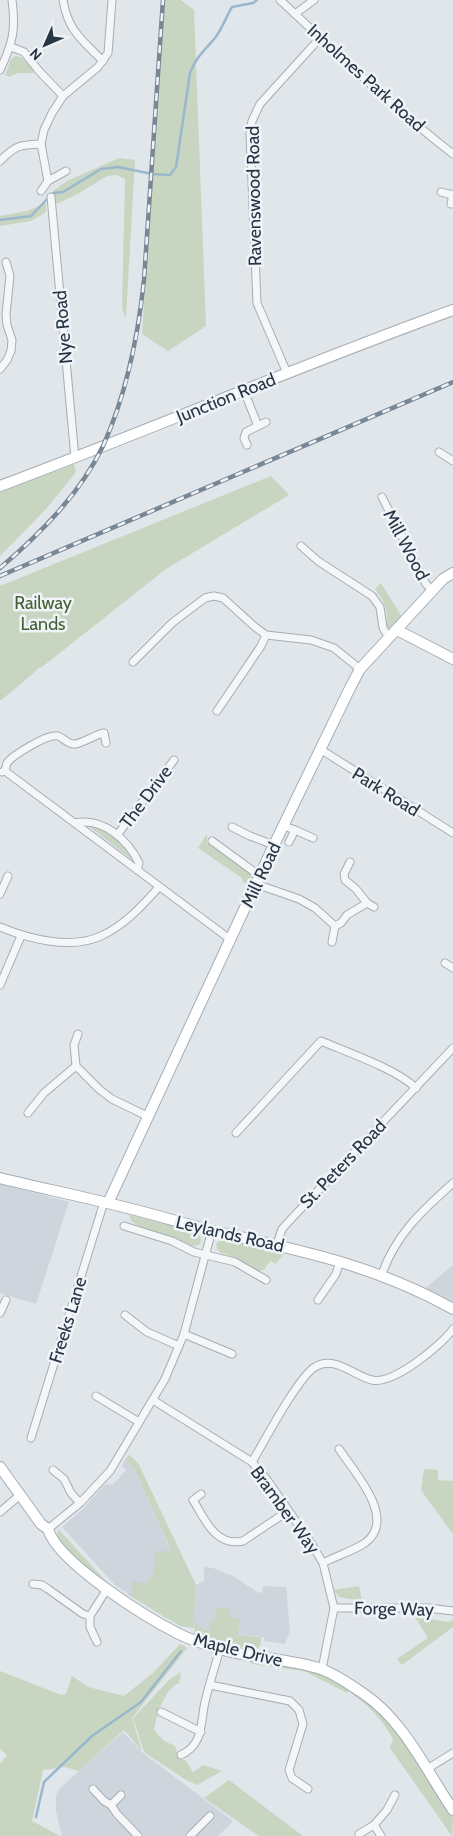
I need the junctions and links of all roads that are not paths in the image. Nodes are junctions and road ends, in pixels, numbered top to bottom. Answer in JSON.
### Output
{"nodes":[{"id":1,"x":12,"y":0,"type":"edge"},
{"id":2,"x":63,"y":0,"type":"edge"},
{"id":3,"x":112,"y":0,"type":"edge"},
{"id":4,"x":280,"y":0,"type":"edge"},
{"id":5,"x":314,"y":0,"type":"edge"},
{"id":6,"x":295,"y":14,"type":"junction"},
{"id":7,"x":320,"y":38,"type":"junction"},
{"id":8,"x":11,"y":47,"type":"junction"},
{"id":9,"x":103,"y":61,"type":"junction"},
{"id":10,"x":0,"y":70,"type":"edge"},
{"id":11,"x":64,"y":96,"type":"junction"},
{"id":12,"x":41,"y":144,"type":"junction"},
{"id":13,"x":453,"y":154,"type":"edge"},
{"id":14,"x":0,"y":161,"type":"edge"},
{"id":15,"x":66,"y":171,"type":"dead end"},
{"id":16,"x":48,"y":181,"type":"junction"},
{"id":17,"x":41,"y":191,"type":"dead end"},
{"id":18,"x":441,"y":192,"type":"dead end"},
{"id":19,"x":452,"y":194,"type":"edge"},
{"id":20,"x":51,"y":197,"type":"dead end"},
{"id":21,"x":451,"y":204,"type":"dead end"},
{"id":22,"x":6,"y":262,"type":"dead end"},
{"id":23,"x":453,"y":310,"type":"edge"},
{"id":24,"x":3,"y":326,"type":"edge"},
{"id":25,"x":0,"y":369,"type":"edge"},
{"id":26,"x":287,"y":373,"type":"junction"},
{"id":27,"x":244,"y":391,"type":"junction"},
{"id":28,"x":266,"y":422,"type":"dead end"},
{"id":29,"x":258,"y":426,"type":"junction"},
{"id":30,"x":247,"y":446,"type":"dead end"},
{"id":31,"x":439,"y":452,"type":"dead end"},
{"id":32,"x":75,"y":458,"type":"junction"},
{"id":33,"x":453,"y":461,"type":"edge"},
{"id":34,"x":0,"y":486,"type":"edge"},
{"id":35,"x":382,"y":498,"type":"dead end"},
{"id":36,"x":301,"y":546,"type":"dead end"},
{"id":37,"x":453,"y":573,"type":"edge"},
{"id":38,"x":432,"y":591,"type":"junction"},
{"id":39,"x":397,"y":630,"type":"junction"},
{"id":40,"x":266,"y":635,"type":"junction"},
{"id":41,"x":389,"y":638,"type":"junction"},
{"id":42,"x":453,"y":659,"type":"edge"},
{"id":43,"x":133,"y":662,"type":"dead end"},
{"id":44,"x":360,"y":669,"type":"junction"},
{"id":45,"x":217,"y":711,"type":"dead end"},
{"id":46,"x":106,"y":743,"type":"dead end"},
{"id":47,"x":320,"y":749,"type":"junction"},
{"id":48,"x":174,"y":760,"type":"dead end"},
{"id":49,"x":2,"y":771,"type":"edge"},
{"id":50,"x":75,"y":823,"type":"junction"},
{"id":51,"x":284,"y":826,"type":"junction"},
{"id":52,"x":232,"y":827,"type":"dead end"},
{"id":53,"x":294,"y":830,"type":"junction"},
{"id":54,"x":453,"y":833,"type":"edge"},
{"id":55,"x":118,"y":834,"type":"junction"},
{"id":56,"x":313,"y":838,"type":"dead end"},
{"id":57,"x":212,"y":841,"type":"dead end"},
{"id":58,"x":289,"y":842,"type":"dead end"},
{"id":59,"x":274,"y":845,"type":"junction"},
{"id":60,"x":350,"y":862,"type":"dead end"},
{"id":61,"x":137,"y":870,"type":"junction"},
{"id":62,"x":8,"y":876,"type":"dead end"},
{"id":63,"x":258,"y":880,"type":"junction"},
{"id":64,"x":159,"y":887,"type":"junction"},
{"id":65,"x":0,"y":894,"type":"edge"},
{"id":66,"x":335,"y":926,"type":"junction"},
{"id":67,"x":0,"y":927,"type":"edge"},
{"id":68,"x":21,"y":936,"type":"junction"},
{"id":69,"x":231,"y":940,"type":"junction"},
{"id":70,"x":332,"y":942,"type":"dead end"},
{"id":71,"x":445,"y":963,"type":"dead end"},
{"id":72,"x":453,"y":968,"type":"edge"},
{"id":73,"x":0,"y":985,"type":"edge"},
{"id":74,"x":78,"y":1034,"type":"dead end"},
{"id":75,"x":453,"y":1048,"type":"edge"},
{"id":76,"x":76,"y":1066,"type":"junction"},
{"id":77,"x":416,"y":1088,"type":"junction"},
{"id":78,"x":28,"y":1113,"type":"dead end"},
{"id":79,"x":149,"y":1117,"type":"junction"},
{"id":80,"x":236,"y":1133,"type":"dead end"},
{"id":81,"x":0,"y":1178,"type":"edge"},
{"id":82,"x":453,"y":1183,"type":"edge"},
{"id":83,"x":106,"y":1203,"type":"junction"},
{"id":84,"x":124,"y":1226,"type":"dead end"},
{"id":85,"x":212,"y":1230,"type":"junction"},
{"id":86,"x":277,"y":1244,"type":"junction"},
{"id":87,"x":205,"y":1254,"type":"junction"},
{"id":88,"x":340,"y":1261,"type":"junction"},
{"id":89,"x":382,"y":1274,"type":"junction"},
{"id":90,"x":266,"y":1280,"type":"dead end"},
{"id":91,"x":6,"y":1300,"type":"dead end"},
{"id":92,"x":318,"y":1300,"type":"dead end"},
{"id":93,"x":453,"y":1309,"type":"edge"},
{"id":94,"x":0,"y":1313,"type":"edge"},
{"id":95,"x":125,"y":1316,"type":"dead end"},
{"id":96,"x":453,"y":1329,"type":"edge"},
{"id":97,"x":184,"y":1334,"type":"junction"},
{"id":98,"x":179,"y":1346,"type":"junction"},
{"id":99,"x":232,"y":1354,"type":"dead end"},
{"id":100,"x":96,"y":1396,"type":"dead end"},
{"id":101,"x":153,"y":1400,"type":"junction"},
{"id":102,"x":139,"y":1422,"type":"junction"},
{"id":103,"x":31,"y":1438,"type":"dead end"},
{"id":104,"x":339,"y":1449,"type":"dead end"},
{"id":105,"x":252,"y":1462,"type":"junction"},
{"id":106,"x":0,"y":1467,"type":"edge"},
{"id":107,"x":53,"y":1470,"type":"dead end"},
{"id":108,"x":201,"y":1494,"type":"dead end"},
{"id":109,"x":20,"y":1495,"type":"junction"},
{"id":110,"x":80,"y":1503,"type":"junction"},
{"id":111,"x":288,"y":1511,"type":"junction"},
{"id":112,"x":0,"y":1512,"type":"edge"},
{"id":113,"x":48,"y":1529,"type":"junction"},
{"id":114,"x":323,"y":1563,"type":"junction"},
{"id":115,"x":33,"y":1584,"type":"dead end"},
{"id":116,"x":107,"y":1589,"type":"junction"},
{"id":117,"x":334,"y":1608,"type":"junction"},
{"id":118,"x":453,"y":1611,"type":"edge"},
{"id":119,"x":90,"y":1616,"type":"junction"},
{"id":120,"x":97,"y":1642,"type":"dead end"},
{"id":121,"x":220,"y":1649,"type":"junction"},
{"id":122,"x":322,"y":1670,"type":"junction"},
{"id":123,"x":210,"y":1685,"type":"junction"},
{"id":124,"x":160,"y":1712,"type":"dead end"},
{"id":125,"x":201,"y":1732,"type":"junction"},
{"id":126,"x":453,"y":1753,"type":"edge"},
{"id":127,"x":181,"y":1755,"type":"dead end"},
{"id":128,"x":427,"y":1769,"type":"junction"},
{"id":129,"x":93,"y":1789,"type":"dead end"},
{"id":130,"x":308,"y":1789,"type":"dead end"},
{"id":131,"x":121,"y":1795,"type":"dead end"},
{"id":132,"x":395,"y":1795,"type":"dead end"},
{"id":133,"x":111,"y":1805,"type":"junction"},
{"id":134,"x":453,"y":1810,"type":"edge"},
{"id":135,"x":210,"y":1816,"type":"dead end"},
{"id":136,"x":374,"y":1825,"type":"junction"},
{"id":137,"x":359,"y":1834,"type":"dead end"},
{"id":138,"x":138,"y":1836,"type":"edge"},
{"id":139,"x":190,"y":1836,"type":"edge"},
{"id":140,"x":381,"y":1836,"type":"edge"}],
"edges":[{"from":1,"to":8,"type":"street"},
{"from":2,"to":9,"type":"street"},
{"from":3,"to":9,"type":"street"},
{"from":4,"to":6,"type":"street","name":"Inholmes Park Road"},
{"from":5,"to":6,"type":"street"},
{"from":6,"to":7,"type":"street","name":"Inholmes Park Road"},
{"from":7,"to":13,"type":"street","name":"Inholmes Park Road"},
{"from":7,"to":26,"type":"street","name":"Ravenswood Road"},
{"from":8,"to":10,"type":"street"},
{"from":8,"to":11,"type":"street"},
{"from":9,"to":11,"type":"street"},
{"from":11,"to":12,"type":"street"},
{"from":12,"to":14,"type":"street"},
{"from":12,"to":16,"type":"street"},
{"from":15,"to":16,"type":"street"},
{"from":16,"to":17,"type":"street"},
{"from":18,"to":19,"type":"street"},
{"from":19,"to":21,"type":"street"},
{"from":20,"to":32,"type":"street","name":"Nye Road"},
{"from":22,"to":24,"type":"street"},
{"from":23,"to":26,"type":"street","name":"Junction Road"},
{"from":24,"to":25,"type":"street"},
{"from":26,"to":27,"type":"street","name":"Junction Road"},
{"from":27,"to":29,"type":"street"},
{"from":27,"to":32,"type":"street","name":"Junction Road"},
{"from":28,"to":29,"type":"street"},
{"from":29,"to":30,"type":"street"},
{"from":31,"to":33,"type":"street"},
{"from":32,"to":34,"type":"street","name":"Junction Road"},
{"from":35,"to":38,"type":"street","name":"Mill Wood"},
{"from":36,"to":41,"type":"street"},
{"from":37,"to":38,"type":"street","name":"Mill Road"},
{"from":38,"to":39,"type":"street","name":"Mill Road"},
{"from":39,"to":41,"type":"street","name":"Mill Road"},
{"from":39,"to":42,"type":"street"},
{"from":40,"to":43,"type":"street"},
{"from":40,"to":44,"type":"street"},
{"from":40,"to":45,"type":"street"},
{"from":41,"to":44,"type":"street","name":"Mill Road"},
{"from":44,"to":47,"type":"street","name":"Mill Road"},
{"from":46,"to":49,"type":"street"},
{"from":47,"to":51,"type":"street","name":"Mill Road"},
{"from":47,"to":54,"type":"street","name":"Park Road"},
{"from":48,"to":55,"type":"street","name":"The Drive"},
{"from":49,"to":50,"type":"street"},
{"from":50,"to":55,"type":"street"},
{"from":50,"to":61,"type":"street"},
{"from":51,"to":53,"type":"street"},
{"from":51,"to":59,"type":"street","name":"Mill Road"},
{"from":52,"to":59,"type":"street"},
{"from":53,"to":56,"type":"street"},
{"from":53,"to":58,"type":"street"},
{"from":55,"to":61,"type":"street"},
{"from":57,"to":63,"type":"street"},
{"from":59,"to":63,"type":"street","name":"Mill Road"},
{"from":60,"to":66,"type":"street"},
{"from":61,"to":64,"type":"street"},
{"from":62,"to":65,"type":"street"},
{"from":63,"to":66,"type":"street"},
{"from":63,"to":69,"type":"street","name":"Mill Road"},
{"from":64,"to":68,"type":"street"},
{"from":64,"to":69,"type":"street"},
{"from":66,"to":70,"type":"street"},
{"from":67,"to":68,"type":"street"},
{"from":68,"to":73,"type":"street"},
{"from":69,"to":79,"type":"street","name":"Mill Road"},
{"from":71,"to":72,"type":"street"},
{"from":74,"to":76,"type":"street"},
{"from":75,"to":77,"type":"street","name":"St. Peters Road"},
{"from":76,"to":78,"type":"street"},
{"from":76,"to":79,"type":"street"},
{"from":77,"to":80,"type":"street"},
{"from":77,"to":86,"type":"street","name":"St. Peters Road"},
{"from":79,"to":83,"type":"street","name":"Mill Road"},
{"from":81,"to":83,"type":"street","name":"Leylands Road"},
{"from":82,"to":89,"type":"street"},
{"from":83,"to":85,"type":"street","name":"Leylands Road"},
{"from":83,"to":103,"type":"street","name":"Freeks Lane"},
{"from":84,"to":87,"type":"street"},
{"from":85,"to":86,"type":"street","name":"Leylands Road"},
{"from":85,"to":87,"type":"street"},
{"from":86,"to":88,"type":"street","name":"Leylands Road"},
{"from":87,"to":90,"type":"street"},
{"from":87,"to":97,"type":"street"},
{"from":88,"to":89,"type":"street","name":"Leylands Road"},
{"from":88,"to":92,"type":"street"},
{"from":89,"to":93,"type":"street","name":"Leylands Road"},
{"from":91,"to":94,"type":"street"},
{"from":95,"to":98,"type":"street"},
{"from":96,"to":105,"type":"street"},
{"from":97,"to":98,"type":"street"},
{"from":97,"to":99,"type":"street"},
{"from":98,"to":101,"type":"street"},
{"from":100,"to":102,"type":"street"},
{"from":101,"to":102,"type":"street"},
{"from":101,"to":105,"type":"street","name":"Bramber Way"},
{"from":102,"to":110,"type":"street"},
{"from":104,"to":114,"type":"street"},
{"from":105,"to":111,"type":"street","name":"Bramber Way"},
{"from":106,"to":109,"type":"street","name":"Maple Drive"},
{"from":107,"to":110,"type":"street"},
{"from":108,"to":111,"type":"street"},
{"from":109,"to":112,"type":"street"},
{"from":109,"to":113,"type":"street","name":"Maple Drive"},
{"from":110,"to":113,"type":"street"},
{"from":111,"to":114,"type":"street","name":"Bramber Way"},
{"from":113,"to":116,"type":"street","name":"Maple Drive"},
{"from":114,"to":117,"type":"street","name":"Bramber Way"},
{"from":115,"to":119,"type":"street"},
{"from":116,"to":119,"type":"street"},
{"from":116,"to":121,"type":"street","name":"Maple Drive"},
{"from":117,"to":118,"type":"street","name":"Forge Way"},
{"from":117,"to":122,"type":"street","name":"Bramber Way"},
{"from":119,"to":120,"type":"street"},
{"from":121,"to":122,"type":"street","name":"Maple Drive"},
{"from":121,"to":123,"type":"street"},
{"from":122,"to":128,"type":"street","name":"Maple Drive"},
{"from":123,"to":125,"type":"street"},
{"from":123,"to":130,"type":"street"},
{"from":124,"to":125,"type":"street"},
{"from":125,"to":127,"type":"street"},
{"from":126,"to":128,"type":"street"},
{"from":128,"to":134,"type":"street","name":"Maple Drive"},
{"from":129,"to":133,"type":"street"},
{"from":131,"to":133,"type":"street"},
{"from":132,"to":136,"type":"street"},
{"from":133,"to":138,"type":"street"},
{"from":135,"to":139,"type":"street"},
{"from":136,"to":137,"type":"street"},
{"from":136,"to":140,"type":"street"}]}
